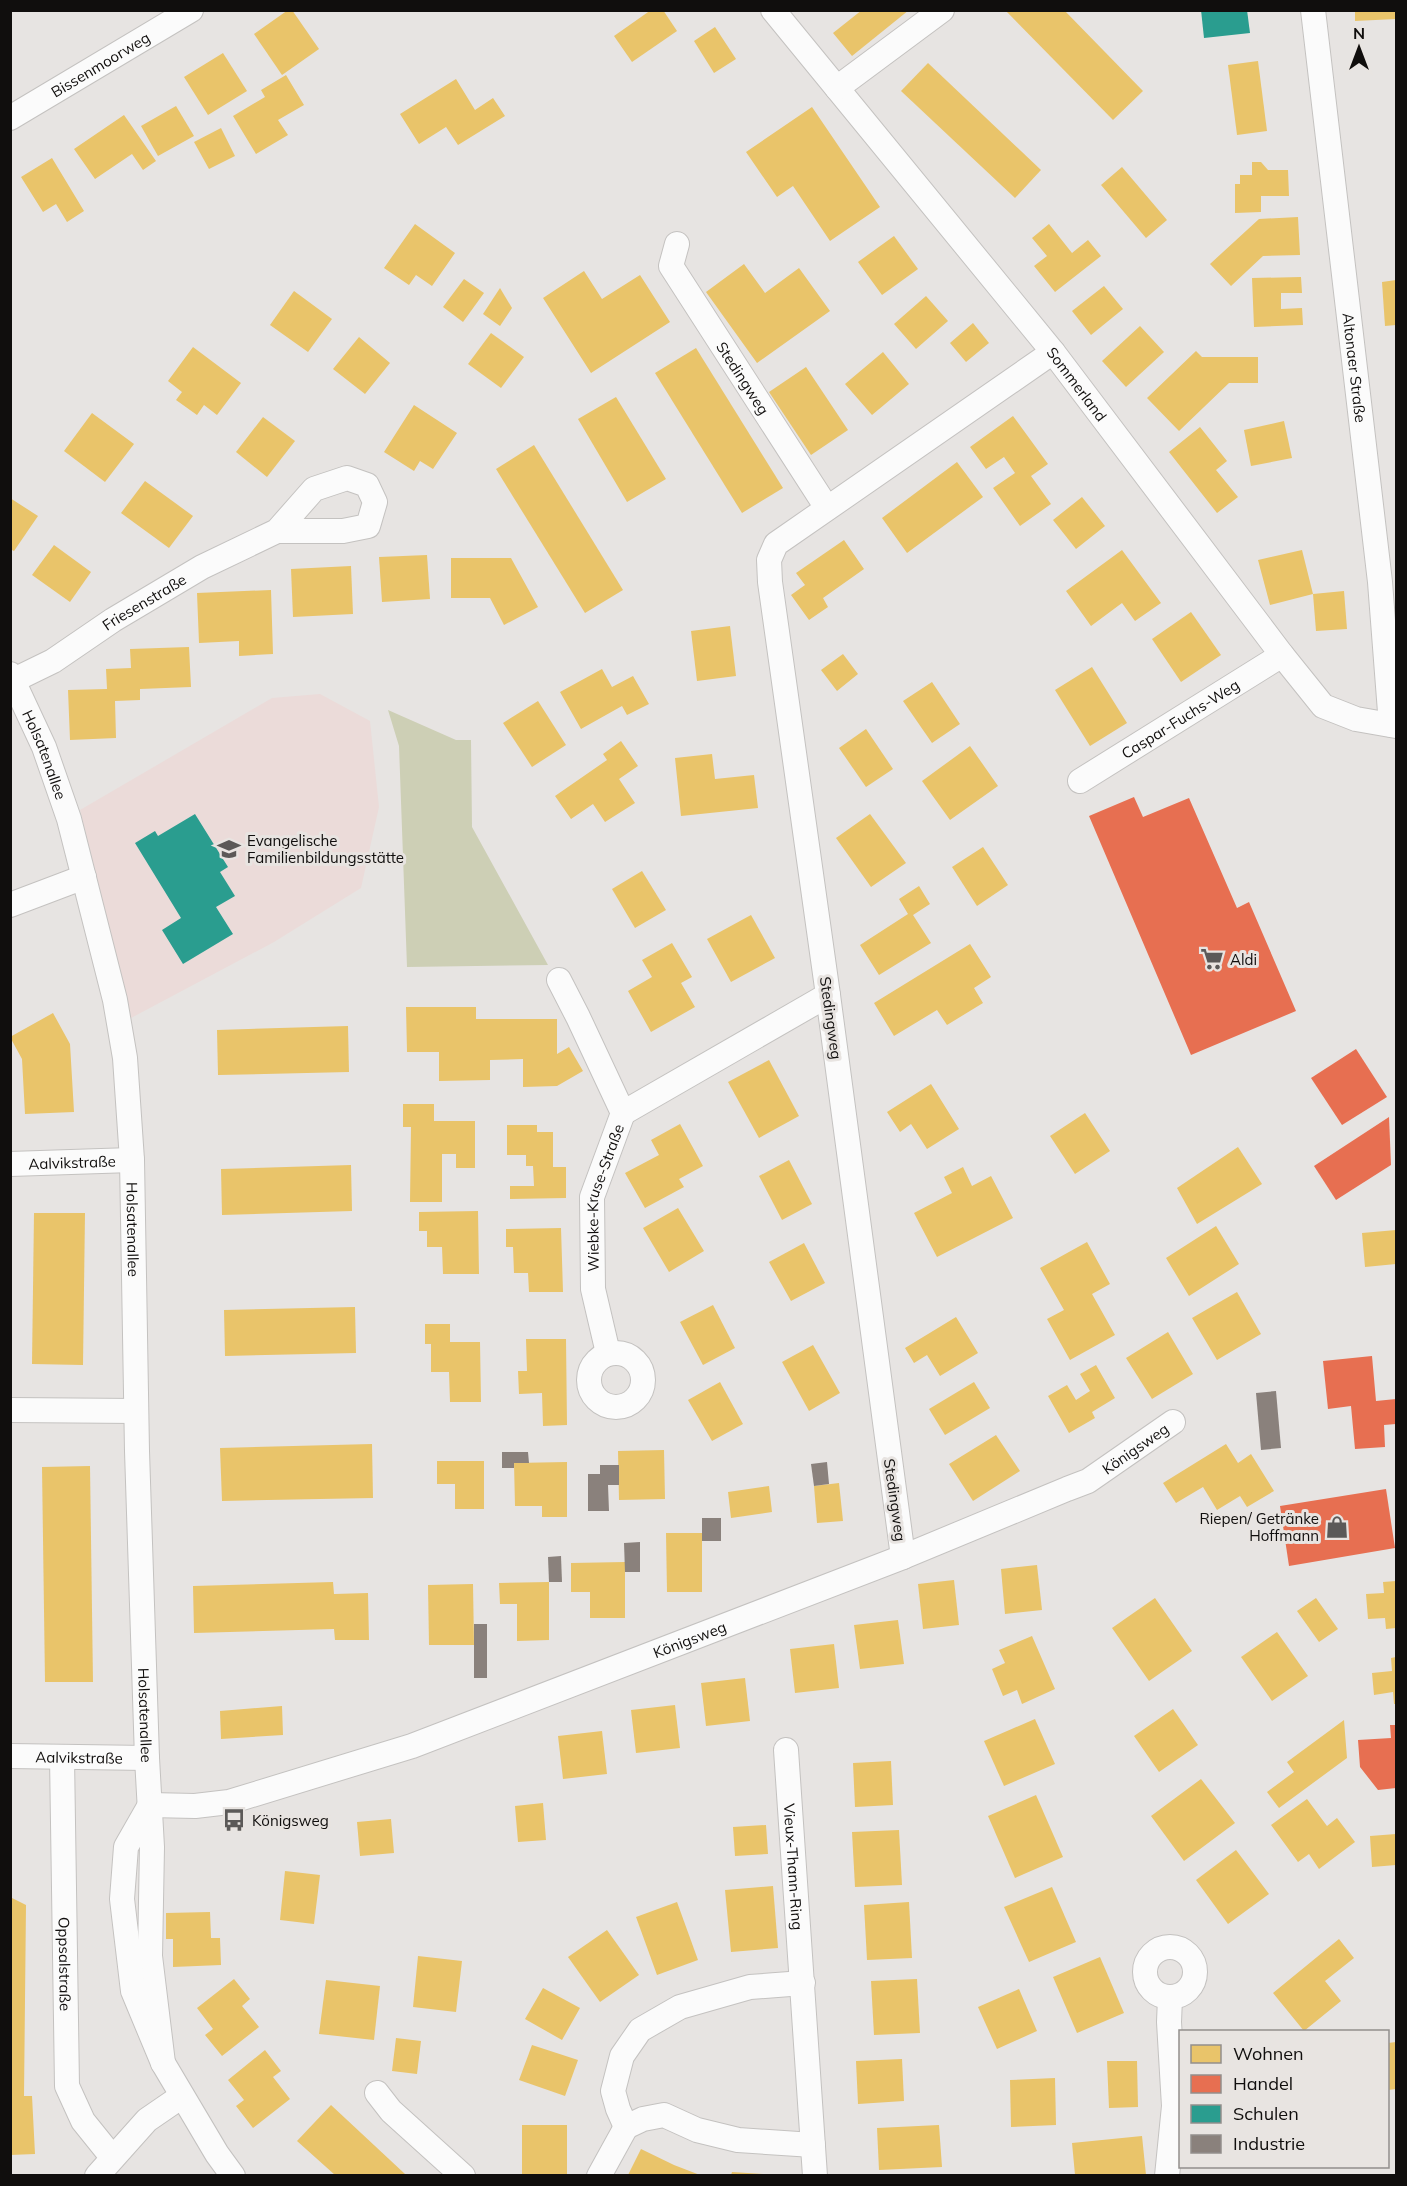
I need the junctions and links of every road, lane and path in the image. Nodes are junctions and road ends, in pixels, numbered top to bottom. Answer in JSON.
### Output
{"nodes":[{"id":1,"x":191,"y":10,"type":"edge"},
{"id":2,"x":773,"y":10,"type":"edge"},
{"id":3,"x":942,"y":10,"type":"edge"},
{"id":4,"x":1313,"y":10,"type":"edge"},
{"id":5,"x":837,"y":88,"type":"junction"},
{"id":6,"x":10,"y":118,"type":"edge"},
{"id":7,"x":677,"y":244,"type":"dead end"},
{"id":8,"x":1053,"y":352,"type":"junction"},
{"id":9,"x":827,"y":508,"type":"junction"},
{"id":10,"x":277,"y":531,"type":"dead end"},
{"id":11,"x":1282,"y":655,"type":"junction"},
{"id":12,"x":12,"y":677,"type":"edge"},
{"id":13,"x":1394,"y":725,"type":"edge"},
{"id":14,"x":1080,"y":782,"type":"dead end"},
{"id":15,"x":84,"y":877,"type":"junction"},
{"id":16,"x":10,"y":905,"type":"edge"},
{"id":17,"x":559,"y":980,"type":"dead end"},
{"id":18,"x":828,"y":995,"type":"junction"},
{"id":19,"x":623,"y":1113,"type":"junction"},
{"id":20,"x":132,"y":1160,"type":"junction"},
{"id":21,"x":10,"y":1164,"type":"edge"},
{"id":22,"x":608,"y":1353,"type":"dead end"},
{"id":23,"x":10,"y":1410,"type":"edge"},
{"id":24,"x":136,"y":1411,"type":"junction"},
{"id":25,"x":1173,"y":1422,"type":"dead end"},
{"id":26,"x":903,"y":1557,"type":"junction"},
{"id":27,"x":786,"y":1750,"type":"dead end"},
{"id":28,"x":10,"y":1756,"type":"edge"},
{"id":29,"x":62,"y":1757,"type":"junction"},
{"id":30,"x":147,"y":1758,"type":"junction"},
{"id":31,"x":150,"y":1804,"type":"junction"},
{"id":32,"x":803,"y":1983,"type":"junction"},
{"id":33,"x":1170,"y":1998,"type":"dead end"},
{"id":34,"x":377,"y":2093,"type":"dead end"},
{"id":35,"x":182,"y":2096,"type":"junction"},
{"id":36,"x":626,"y":2127,"type":"junction"},
{"id":37,"x":813,"y":2145,"type":"junction"},
{"id":38,"x":112,"y":2157,"type":"junction"},
{"id":39,"x":97,"y":2175,"type":"edge"},
{"id":40,"x":233,"y":2175,"type":"edge"},
{"id":41,"x":463,"y":2175,"type":"edge"},
{"id":42,"x":598,"y":2175,"type":"edge"},
{"id":43,"x":815,"y":2175,"type":"edge"},
{"id":44,"x":1167,"y":2175,"type":"edge"}],
"edges":[{"from":1,"to":6,"type":"street","name":"Bissenmoorweg"},
{"from":2,"to":5,"type":"street","name":"Sommerland"},
{"from":3,"to":5,"type":"street"},
{"from":4,"to":13,"type":"street","name":"Altonaer Straße"},
{"from":5,"to":8,"type":"street","name":"Sommerland"},
{"from":7,"to":9,"type":"street","name":"Stedingweg"},
{"from":8,"to":9,"type":"street","name":"Stedingweg"},
{"from":8,"to":11,"type":"street","name":"Sommerland"},
{"from":9,"to":18,"type":"street","name":"Stedingweg"},
{"from":10,"to":12,"type":"street","name":"Friesenstraße"},
{"from":11,"to":13,"type":"street","name":"Sommerland"},
{"from":11,"to":14,"type":"street","name":"Caspar-Fuchs-Weg"},
{"from":12,"to":15,"type":"street","name":"Holsatenallee"},
{"from":15,"to":16,"type":"street"},
{"from":15,"to":20,"type":"street","name":"Holsatenallee"},
{"from":17,"to":19,"type":"street","name":"Wiebke-Kruse-Straße"},
{"from":18,"to":19,"type":"street","name":"Wiebke-Kruse-Straße"},
{"from":18,"to":26,"type":"street","name":"Stedingweg"},
{"from":19,"to":22,"type":"street","name":"Wiebke-Kruse-Straße"},
{"from":20,"to":21,"type":"street","name":"Aalvikstraße"},
{"from":20,"to":24,"type":"street","name":"Holsatenallee"},
{"from":23,"to":24,"type":"street"},
{"from":24,"to":30,"type":"street","name":"Holsatenallee"},
{"from":25,"to":26,"type":"street","name":"Königsweg"},
{"from":26,"to":31,"type":"street","name":"Königsweg"},
{"from":27,"to":32,"type":"street","name":"Vieux-Thann-Ring"},
{"from":28,"to":29,"type":"street","name":"Aalvikstraße"},
{"from":29,"to":30,"type":"street","name":"Aalvikstraße"},
{"from":29,"to":38,"type":"street","name":"Oppsalstraße"},
{"from":30,"to":31,"type":"street","name":"Holsatenallee"},
{"from":31,"to":35,"type":"street","name":"Holsatenallee"},
{"from":32,"to":36,"type":"street"},
{"from":32,"to":37,"type":"street","name":"Vieux-Thann-Ring"},
{"from":33,"to":44,"type":"street"},
{"from":34,"to":41,"type":"street"},
{"from":35,"to":38,"type":"street"},
{"from":35,"to":40,"type":"street","name":"Holsatenallee"},
{"from":36,"to":37,"type":"street"},
{"from":36,"to":42,"type":"street"},
{"from":37,"to":43,"type":"street","name":"Vieux-Thann-Ring"},
{"from":38,"to":39,"type":"street"}]}
